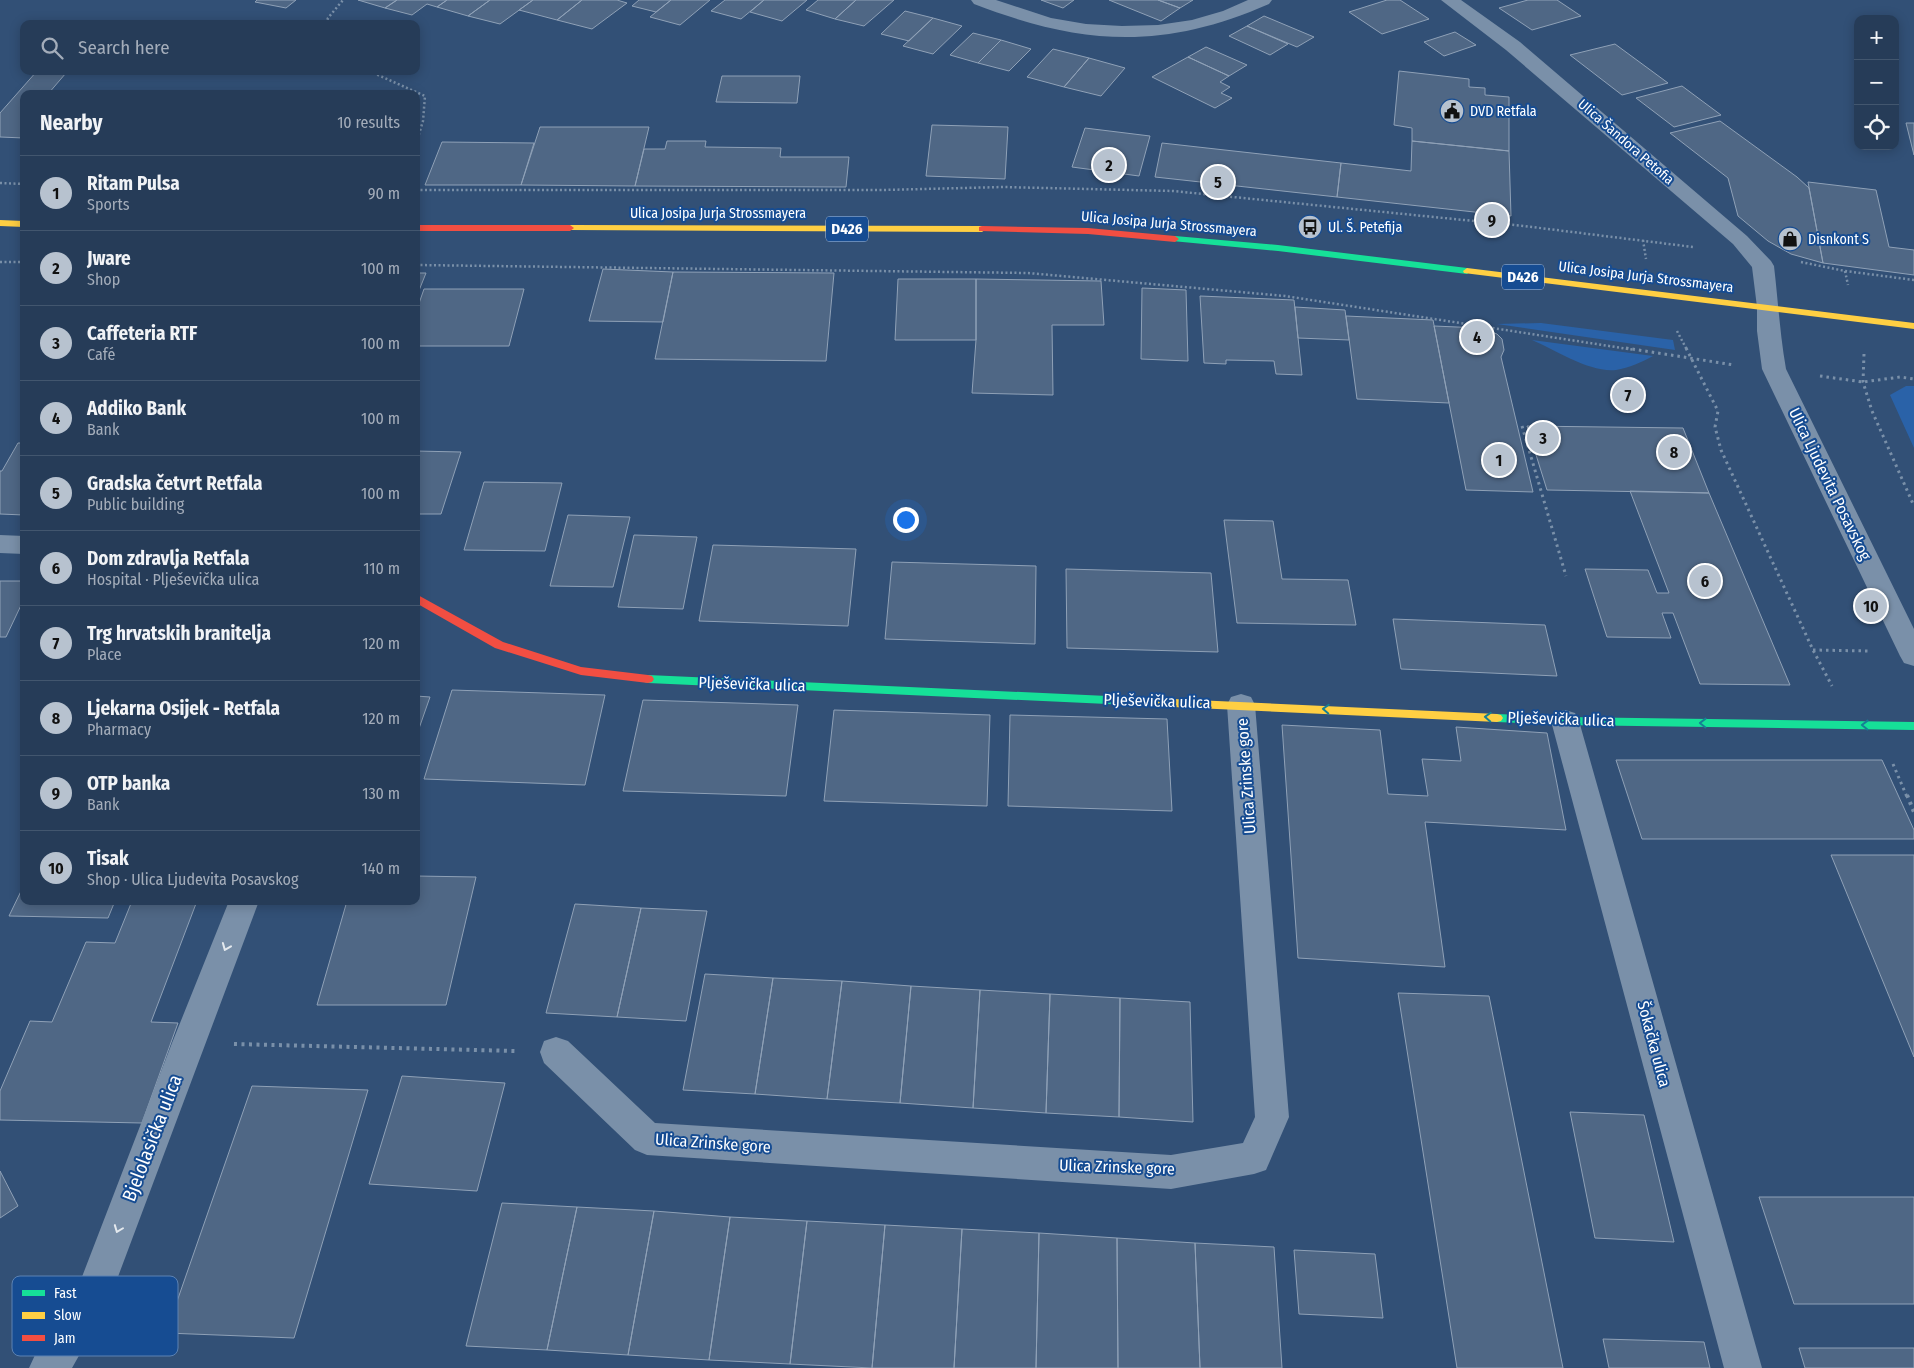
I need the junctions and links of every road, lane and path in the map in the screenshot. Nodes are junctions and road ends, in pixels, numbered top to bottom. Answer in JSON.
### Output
{"nodes":[{"id":1,"x":343,"y":0,"type":"edge"},
{"id":2,"x":980,"y":0,"type":"edge"},
{"id":3,"x":1263,"y":0,"type":"edge"},
{"id":4,"x":1450,"y":0,"type":"edge"},
{"id":5,"x":327,"y":20,"type":"edge"},
{"id":6,"x":378,"y":75,"type":"edge"},
{"id":7,"x":411,"y":90,"type":"edge"},
{"id":8,"x":420,"y":94,"type":"edge"},
{"id":9,"x":420,"y":131,"type":"edge"},
{"id":10,"x":0,"y":183,"type":"edge"},
{"id":11,"x":20,"y":184,"type":"edge"},
{"id":12,"x":0,"y":223,"type":"edge"},
{"id":13,"x":20,"y":224,"type":"edge"},
{"id":14,"x":420,"y":228,"type":"edge"},
{"id":15,"x":1643,"y":240,"type":"dead end"},
{"id":16,"x":0,"y":262,"type":"edge"},
{"id":17,"x":20,"y":262,"type":"edge"},
{"id":18,"x":420,"y":265,"type":"edge"},
{"id":19,"x":1845,"y":271,"type":"dead end"},
{"id":20,"x":1658,"y":293,"type":"junction"},
{"id":21,"x":1768,"y":307,"type":"junction"},
{"id":22,"x":1856,"y":318,"type":"junction"},
{"id":23,"x":1914,"y":326,"type":"edge"},
{"id":24,"x":1692,"y":358,"type":"junction"},
{"id":25,"x":1774,"y":370,"type":"junction"},
{"id":26,"x":1914,"y":378,"type":"edge"},
{"id":27,"x":1864,"y":382,"type":"junction"},
{"id":28,"x":1522,"y":426,"type":"dead end"},
{"id":29,"x":1914,"y":506,"type":"edge"},
{"id":30,"x":0,"y":544,"type":"edge"},
{"id":31,"x":20,"y":545,"type":"edge"},
{"id":32,"x":1566,"y":576,"type":"dead end"},
{"id":33,"x":420,"y":600,"type":"edge"},
{"id":34,"x":1814,"y":650,"type":"junction"},
{"id":35,"x":1913,"y":653,"type":"edge"},
{"id":36,"x":1241,"y":705,"type":"junction"},
{"id":37,"x":1565,"y":720,"type":"junction"},
{"id":38,"x":1853,"y":725,"type":"junction"},
{"id":39,"x":1914,"y":726,"type":"edge"},
{"id":40,"x":1914,"y":812,"type":"edge"},
{"id":41,"x":242,"y":905,"type":"edge"},
{"id":42,"x":188,"y":1042,"type":"junction"},
{"id":43,"x":556,"y":1052,"type":"joint"},
{"id":44,"x":100,"y":1276,"type":"edge"},
{"id":45,"x":58,"y":1356,"type":"edge"},
{"id":46,"x":48,"y":1368,"type":"edge"},
{"id":47,"x":1743,"y":1368,"type":"edge"}],
"edges":[{"from":1,"to":5,"type":"path"},
{"from":2,"to":3,"type":"street"},
{"from":4,"to":21,"type":"street","name":"Ulica Šandora Petofia"},
{"from":6,"to":7,"type":"path"},
{"from":8,"to":9,"type":"path"},
{"from":10,"to":11,"type":"path"},
{"from":12,"to":13,"type":"main road"},
{"from":14,"to":20,"type":"main road","name":"Ulica Josipa Jurja Strossmayera","number":"D426"},
{"from":15,"to":20,"type":"path"},
{"from":16,"to":17,"type":"path"},
{"from":18,"to":24,"type":"path"},
{"from":19,"to":22,"type":"path"},
{"from":20,"to":21,"type":"main road","name":"Ulica Josipa Jurja Strossmayera","number":"D426"},
{"from":20,"to":24,"type":"path"},
{"from":21,"to":22,"type":"main road","name":"Ulica Josipa Jurja Strossmayera","number":"D426"},
{"from":21,"to":25,"type":"street","name":"Ulica Ljudevita Posavskog"},
{"from":22,"to":23,"type":"main road","name":"Ulica Josipa Jurja Strossmayera","number":"D426"},
{"from":22,"to":27,"type":"path"},
{"from":24,"to":25,"type":"path"},
{"from":24,"to":34,"type":"path"},
{"from":25,"to":27,"type":"path"},
{"from":25,"to":35,"type":"street","name":"Ulica Ljudevita Posavskog"},
{"from":26,"to":27,"type":"path"},
{"from":27,"to":29,"type":"path"},
{"from":28,"to":32,"type":"path"},
{"from":30,"to":31,"type":"street"},
{"from":33,"to":36,"type":"main road","name":"Plješevička ulica"},
{"from":34,"to":35,"type":"path"},
{"from":34,"to":38,"type":"path"},
{"from":37,"to":36,"type":"main road","name":"Plješevička ulica","one_way":true},
{"from":36,"to":43,"type":"street","name":"Ulica Zrinske gore"},
{"from":38,"to":37,"type":"main road","name":"Plješevička ulica","one_way":true},
{"from":37,"to":47,"type":"street","name":"Šokačka ulica"},
{"from":39,"to":38,"type":"main road","name":"Plješevička ulica","one_way":true},
{"from":38,"to":40,"type":"path"},
{"from":41,"to":42,"type":"street","name":"Bjelolasička ulica","one_way":true},
{"from":42,"to":43,"type":"path"},
{"from":42,"to":44,"type":"street","name":"Bjelolasička ulica","one_way":true},
{"from":45,"to":46,"type":"street","name":"Bjelolasička ulica","one_way":true}]}
